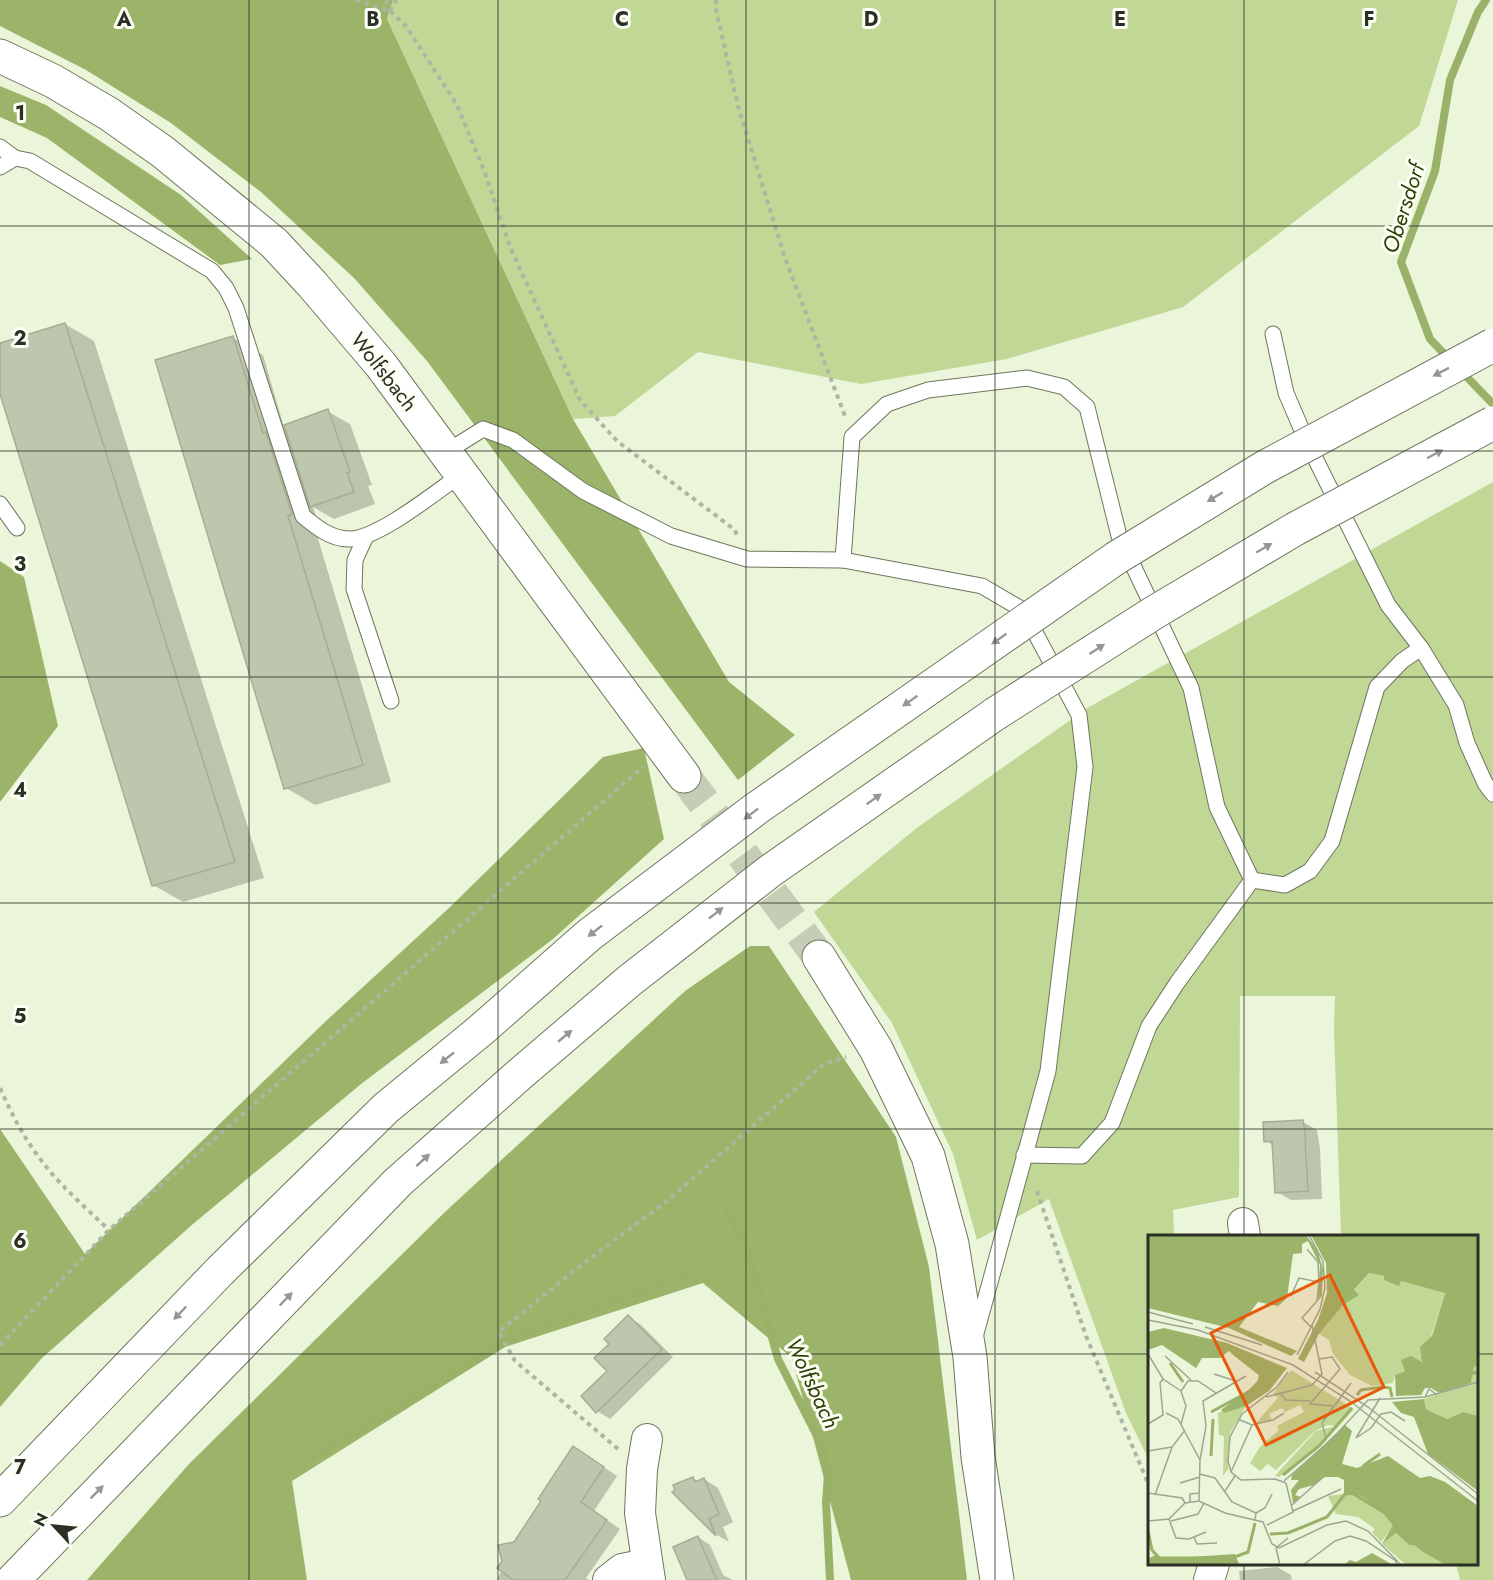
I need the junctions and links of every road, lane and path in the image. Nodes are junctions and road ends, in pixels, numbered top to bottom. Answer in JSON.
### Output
{"nodes":[{"id":1,"x":356,"y":0,"type":"edge"},
{"id":2,"x":386,"y":0,"type":"edge"},
{"id":3,"x":396,"y":0,"type":"edge"},
{"id":4,"x":717,"y":0,"type":"edge"},
{"id":5,"x":390,"y":11,"type":"junction"},
{"id":6,"x":0,"y":56,"type":"edge"},
{"id":7,"x":0,"y":147,"type":"edge"},
{"id":8,"x":15,"y":158,"type":"junction"},
{"id":9,"x":0,"y":167,"type":"edge"},
{"id":10,"x":1273,"y":334,"type":"dead end"},
{"id":11,"x":1493,"y":345,"type":"edge"},
{"id":12,"x":1493,"y":423,"type":"edge"},
{"id":13,"x":852,"y":437,"type":"junction"},
{"id":14,"x":454,"y":463,"type":"junction"},
{"id":15,"x":0,"y":504,"type":"edge"},
{"id":16,"x":17,"y":528,"type":"dead end"},
{"id":17,"x":366,"y":536,"type":"junction"},
{"id":18,"x":747,"y":559,"type":"junction"},
{"id":19,"x":843,"y":560,"type":"junction"},
{"id":20,"x":1421,"y":648,"type":"junction"},
{"id":21,"x":391,"y":701,"type":"dead end"},
{"id":22,"x":664,"y":749,"type":"junction"},
{"id":23,"x":684,"y":776,"type":"tunnel mouth"},
{"id":24,"x":1493,"y":794,"type":"edge"},
{"id":25,"x":1252,"y":880,"type":"junction"},
{"id":26,"x":819,"y":957,"type":"tunnel mouth"},
{"id":27,"x":876,"y":1049,"type":"junction"},
{"id":28,"x":0,"y":1088,"type":"edge"},
{"id":29,"x":1024,"y":1155,"type":"junction"},
{"id":30,"x":109,"y":1230,"type":"junction"},
{"id":31,"x":0,"y":1345,"type":"edge"},
{"id":32,"x":970,"y":1357,"type":"junction"},
{"id":33,"x":646,"y":1439,"type":"dead end"},
{"id":34,"x":642,"y":1469,"type":"junction"},
{"id":35,"x":1148,"y":1486,"type":"edge"},
{"id":36,"x":0,"y":1500,"type":"edge"},
{"id":37,"x":1213,"y":1565,"type":"edge"},
{"id":38,"x":649,"y":1572,"type":"edge"},
{"id":39,"x":13,"y":1580,"type":"edge"},
{"id":40,"x":608,"y":1580,"type":"edge"},
{"id":41,"x":997,"y":1580,"type":"edge"},
{"id":42,"x":1209,"y":1580,"type":"edge"}],
"edges":[{"from":1,"to":5,"type":"path"},
{"from":2,"to":5,"type":"path"},
{"from":3,"to":5,"type":"path"},
{"from":4,"to":13,"type":"path"},
{"from":5,"to":18,"type":"path"},
{"from":6,"to":14,"type":"main road","name":"Wolfsbach"},
{"from":7,"to":8,"type":"lane"},
{"from":8,"to":9,"type":"lane"},
{"from":8,"to":17,"type":"lane"},
{"from":10,"to":20,"type":"lane"},
{"from":11,"to":36,"type":"main road","one_way":true,"bridge":true},
{"from":39,"to":12,"type":"main road","one_way":true,"bridge":true},
{"from":13,"to":19,"type":"lane"},
{"from":13,"to":25,"type":"lane"},
{"from":14,"to":17,"type":"lane"},
{"from":14,"to":18,"type":"lane"},
{"from":14,"to":22,"type":"main road","name":"Wolfsbach"},
{"from":15,"to":16,"type":"lane"},
{"from":17,"to":21,"type":"lane"},
{"from":18,"to":19,"type":"lane"},
{"from":19,"to":29,"type":"lane"},
{"from":20,"to":24,"type":"lane"},
{"from":20,"to":25,"type":"lane"},
{"from":22,"to":23,"type":"main road","name":"Wolfsbach"},
{"from":22,"to":30,"type":"path"},
{"from":25,"to":29,"type":"lane"},
{"from":26,"to":27,"type":"main road"},
{"from":27,"to":32,"type":"main road"},
{"from":27,"to":34,"type":"path"},
{"from":28,"to":30,"type":"path"},
{"from":29,"to":32,"type":"lane"},
{"from":29,"to":35,"type":"path"},
{"from":30,"to":31,"type":"path"},
{"from":32,"to":41,"type":"main road"},
{"from":33,"to":34,"type":"street"},
{"from":34,"to":38,"type":"street"},
{"from":37,"to":42,"type":"street"},
{"from":38,"to":40,"type":"street"}]}
